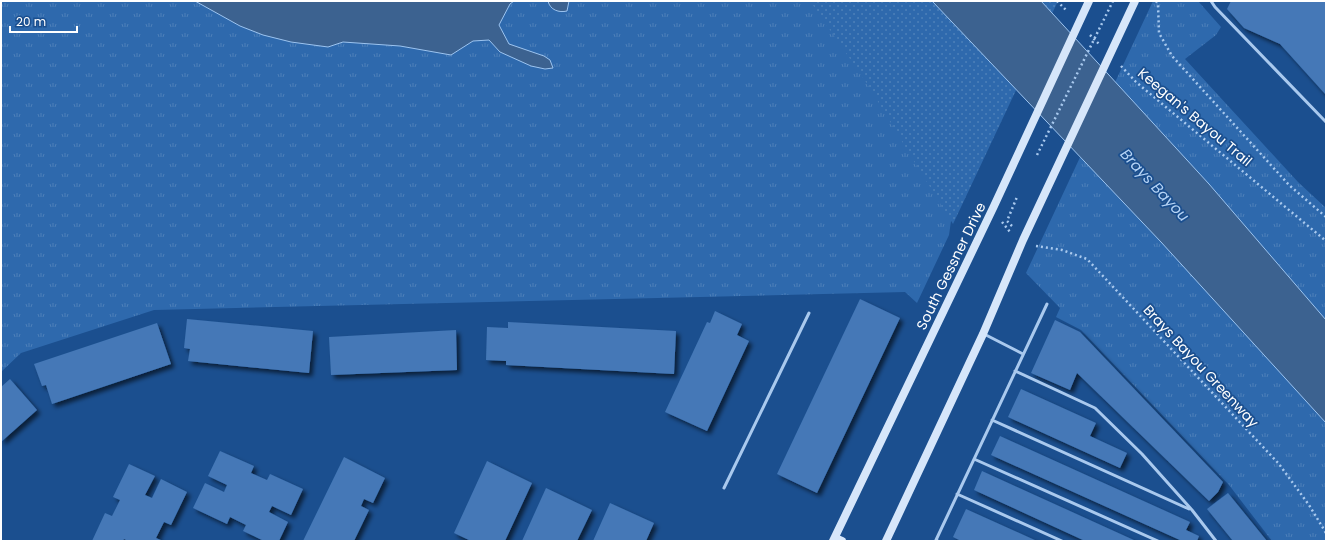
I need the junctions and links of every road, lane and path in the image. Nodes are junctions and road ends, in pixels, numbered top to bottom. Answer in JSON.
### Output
{"nodes":[{"id":1,"x":1057,"y":1,"type":"edge"},
{"id":2,"x":1089,"y":1,"type":"edge"},
{"id":3,"x":1113,"y":1,"type":"edge"},
{"id":4,"x":1162,"y":1,"type":"edge"},
{"id":5,"x":1211,"y":1,"type":"edge"},
{"id":6,"x":1135,"y":2,"type":"edge"},
{"id":7,"x":1158,"y":3,"type":"edge"},
{"id":8,"x":1068,"y":12,"type":"dead end"},
{"id":9,"x":1089,"y":33,"type":"dead end"},
{"id":10,"x":1099,"y":44,"type":"dead end"},
{"id":11,"x":1120,"y":66,"type":"dead end"},
{"id":12,"x":1326,"y":122,"type":"edge"},
{"id":13,"x":1035,"y":158,"type":"dead end"},
{"id":14,"x":1018,"y":194,"type":"dead end"},
{"id":15,"x":1326,"y":217,"type":"edge"},
{"id":16,"x":1000,"y":220,"type":"dead end"},
{"id":17,"x":1016,"y":230,"type":"dead end"},
{"id":18,"x":1011,"y":232,"type":"dead end"},
{"id":19,"x":1326,"y":241,"type":"edge"},
{"id":20,"x":1037,"y":246,"type":"dead end"},
{"id":21,"x":1047,"y":304,"type":"dead end"},
{"id":22,"x":809,"y":313,"type":"dead end"},
{"id":23,"x":983,"y":334,"type":"junction"},
{"id":24,"x":1023,"y":354,"type":"junction"},
{"id":25,"x":1015,"y":371,"type":"junction"},
{"id":26,"x":992,"y":420,"type":"junction"},
{"id":27,"x":974,"y":459,"type":"junction"},
{"id":28,"x":724,"y":488,"type":"dead end"},
{"id":29,"x":957,"y":494,"type":"junction"},
{"id":30,"x":1192,"y":510,"type":"junction"},
{"id":31,"x":1326,"y":533,"type":"edge"},
{"id":32,"x":837,"y":540,"type":"edge"},
{"id":33,"x":886,"y":541,"type":"edge"},
{"id":34,"x":938,"y":541,"type":"edge"},
{"id":35,"x":1062,"y":541,"type":"edge"},
{"id":36,"x":1158,"y":541,"type":"edge"},
{"id":37,"x":1216,"y":541,"type":"edge"}],
"edges":[{"from":1,"to":8,"type":"path"},
{"from":2,"to":32,"type":"main road","name":"South Gessner Drive"},
{"from":3,"to":13,"type":"path"},
{"from":4,"to":7,"type":"path"},
{"from":5,"to":12,"type":"lane"},
{"from":6,"to":23,"type":"main road"},
{"from":7,"to":15,"type":"path","name":"Keegan's Bayou Trail"},
{"from":9,"to":10,"type":"path"},
{"from":11,"to":19,"type":"path","name":"Keegan's Bayou Trail"},
{"from":14,"to":17,"type":"path"},
{"from":16,"to":18,"type":"path"},
{"from":20,"to":31,"type":"path","name":"Brays Bayou Greenway"},
{"from":21,"to":24,"type":"lane"},
{"from":22,"to":28,"type":"lane"},
{"from":23,"to":24,"type":"lane"},
{"from":23,"to":33,"type":"main road"},
{"from":24,"to":25,"type":"lane"},
{"from":25,"to":26,"type":"lane"},
{"from":25,"to":30,"type":"lane"},
{"from":26,"to":27,"type":"lane"},
{"from":26,"to":30,"type":"lane"},
{"from":27,"to":29,"type":"lane"},
{"from":27,"to":36,"type":"lane"},
{"from":29,"to":34,"type":"lane"},
{"from":29,"to":35,"type":"lane"},
{"from":30,"to":37,"type":"lane"}]}
